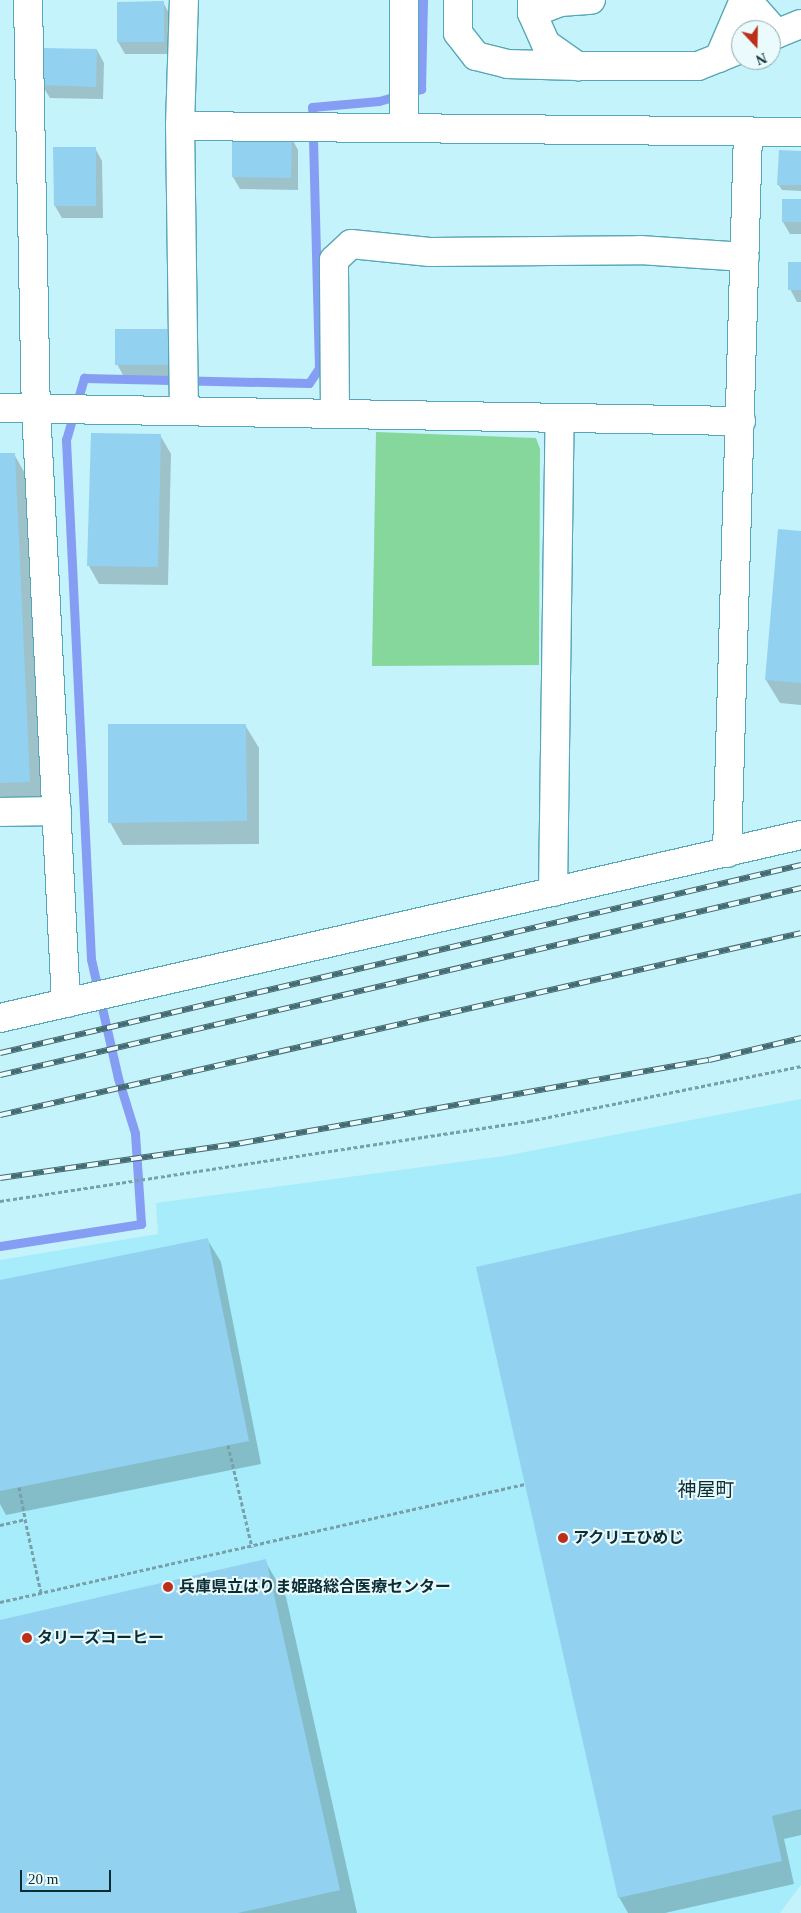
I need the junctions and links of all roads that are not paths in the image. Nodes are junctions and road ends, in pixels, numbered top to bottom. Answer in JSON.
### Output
{"nodes":[{"id":1,"x":28,"y":0,"type":"edge"},
{"id":2,"x":184,"y":0,"type":"edge"},
{"id":3,"x":404,"y":0,"type":"edge"},
{"id":4,"x":458,"y":0,"type":"edge"},
{"id":5,"x":591,"y":0,"type":"edge"},
{"id":6,"x":744,"y":0,"type":"edge"},
{"id":7,"x":748,"y":0,"type":"edge"},
{"id":8,"x":532,"y":6,"type":"edge"},
{"id":9,"x":783,"y":31,"type":"edge"},
{"id":10,"x":730,"y":53,"type":"edge"},
{"id":11,"x":578,"y":66,"type":"junction"},
{"id":12,"x":180,"y":126,"type":"junction"},
{"id":13,"x":404,"y":128,"type":"junction"},
{"id":14,"x":748,"y":132,"type":"junction"},
{"id":15,"x":801,"y":132,"type":"edge"},
{"id":16,"x":745,"y":257,"type":"junction"},
{"id":17,"x":183,"y":390,"type":"junction"},
{"id":18,"x":0,"y":408,"type":"edge"},
{"id":19,"x":36,"y":408,"type":"junction"},
{"id":20,"x":335,"y":413,"type":"junction"},
{"id":21,"x":560,"y":419,"type":"junction"},
{"id":22,"x":741,"y":421,"type":"junction"},
{"id":23,"x":57,"y":811,"type":"junction"},
{"id":24,"x":0,"y":812,"type":"edge"},
{"id":25,"x":801,"y":835,"type":"edge"},
{"id":26,"x":727,"y":853,"type":"junction"},
{"id":27,"x":553,"y":892,"type":"junction"},
{"id":28,"x":66,"y":1003,"type":"junction"},
{"id":29,"x":0,"y":1018,"type":"edge"}],
"edges":[{"from":1,"to":19,"type":"street"},
{"from":2,"to":12,"type":"street"},
{"from":3,"to":13,"type":"street"},
{"from":4,"to":11,"type":"street"},
{"from":5,"to":8,"type":"street"},
{"from":6,"to":10,"type":"street"},
{"from":7,"to":9,"type":"street"},
{"from":8,"to":11,"type":"street"},
{"from":10,"to":11,"type":"street"},
{"from":12,"to":13,"type":"street"},
{"from":12,"to":17,"type":"street"},
{"from":13,"to":14,"type":"street"},
{"from":14,"to":15,"type":"street"},
{"from":14,"to":16,"type":"street"},
{"from":16,"to":20,"type":"street"},
{"from":16,"to":22,"type":"street"},
{"from":17,"to":19,"type":"street"},
{"from":17,"to":20,"type":"street"},
{"from":18,"to":19,"type":"street"},
{"from":19,"to":23,"type":"street"},
{"from":20,"to":21,"type":"street"},
{"from":21,"to":22,"type":"street"},
{"from":21,"to":27,"type":"street"},
{"from":22,"to":26,"type":"street"},
{"from":23,"to":24,"type":"street"},
{"from":23,"to":28,"type":"street"},
{"from":25,"to":26,"type":"street"},
{"from":26,"to":27,"type":"street"},
{"from":27,"to":28,"type":"street"},
{"from":28,"to":29,"type":"street"}]}
